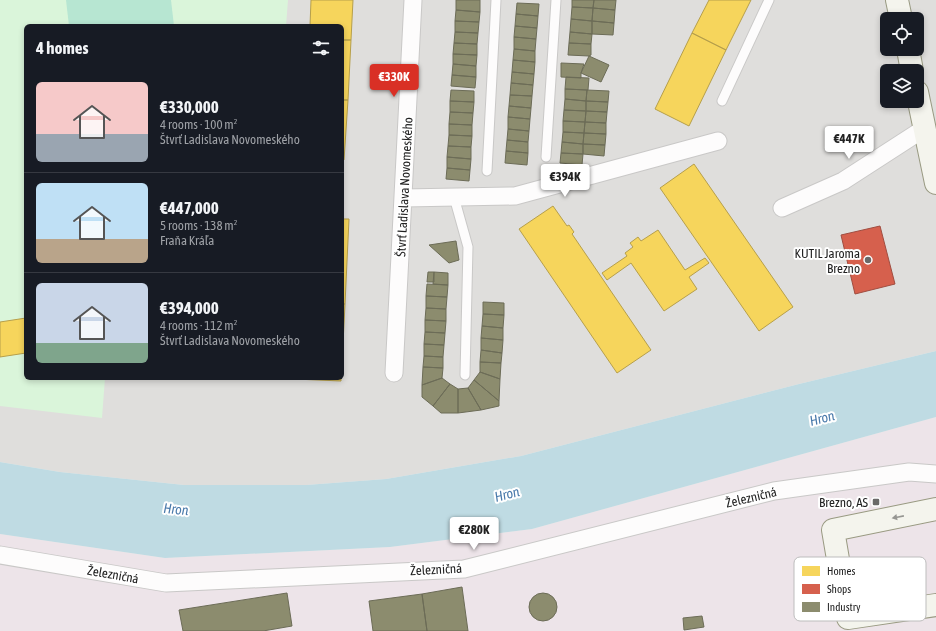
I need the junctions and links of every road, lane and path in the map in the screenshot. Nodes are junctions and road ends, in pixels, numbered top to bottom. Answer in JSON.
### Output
{"nodes":[{"id":1,"x":413,"y":0,"type":"edge"},
{"id":2,"x":496,"y":0,"type":"edge"},
{"id":3,"x":556,"y":0,"type":"edge"},
{"id":4,"x":769,"y":0,"type":"edge"},
{"id":5,"x":897,"y":0,"type":"edge"},
{"id":6,"x":900,"y":12,"type":"edge"},
{"id":7,"x":722,"y":102,"type":"dead end"},
{"id":8,"x":921,"y":108,"type":"edge"},
{"id":9,"x":925,"y":128,"type":"junction"},
{"id":10,"x":718,"y":141,"type":"dead end"},
{"id":11,"x":546,"y":157,"type":"dead end"},
{"id":12,"x":487,"y":171,"type":"dead end"},
{"id":13,"x":936,"y":183,"type":"edge"},
{"id":14,"x":454,"y":197,"type":"junction"},
{"id":15,"x":404,"y":198,"type":"junction"},
{"id":16,"x":782,"y":208,"type":"dead end"},
{"id":17,"x":394,"y":373,"type":"dead end"},
{"id":18,"x":465,"y":375,"type":"dead end"},
{"id":19,"x":936,"y":474,"type":"edge"},
{"id":20,"x":936,"y":509,"type":"edge"},
{"id":21,"x":0,"y":555,"type":"edge"},
{"id":22,"x":838,"y":557,"type":"edge"},
{"id":23,"x":936,"y":605,"type":"edge"},
{"id":24,"x":926,"y":606,"type":"edge"}],
"edges":[{"from":1,"to":15,"type":"street","name":"Štvrť Ladislava Novomeského"},
{"from":2,"to":12,"type":"lane"},
{"from":3,"to":11,"type":"lane"},
{"from":4,"to":7,"type":"lane"},
{"from":5,"to":6,"type":"street"},
{"from":8,"to":9,"type":"street"},
{"from":9,"to":13,"type":"street"},
{"from":9,"to":16,"type":"street"},
{"from":10,"to":14,"type":"street"},
{"from":14,"to":15,"type":"street"},
{"from":14,"to":18,"type":"lane"},
{"from":15,"to":17,"type":"street","name":"Štvrť Ladislava Novomeského"},
{"from":19,"to":21,"type":"street","name":"Železničná"},
{"from":20,"to":22,"type":"street","one_way":true},
{"from":24,"to":23,"type":"street","one_way":true}]}
